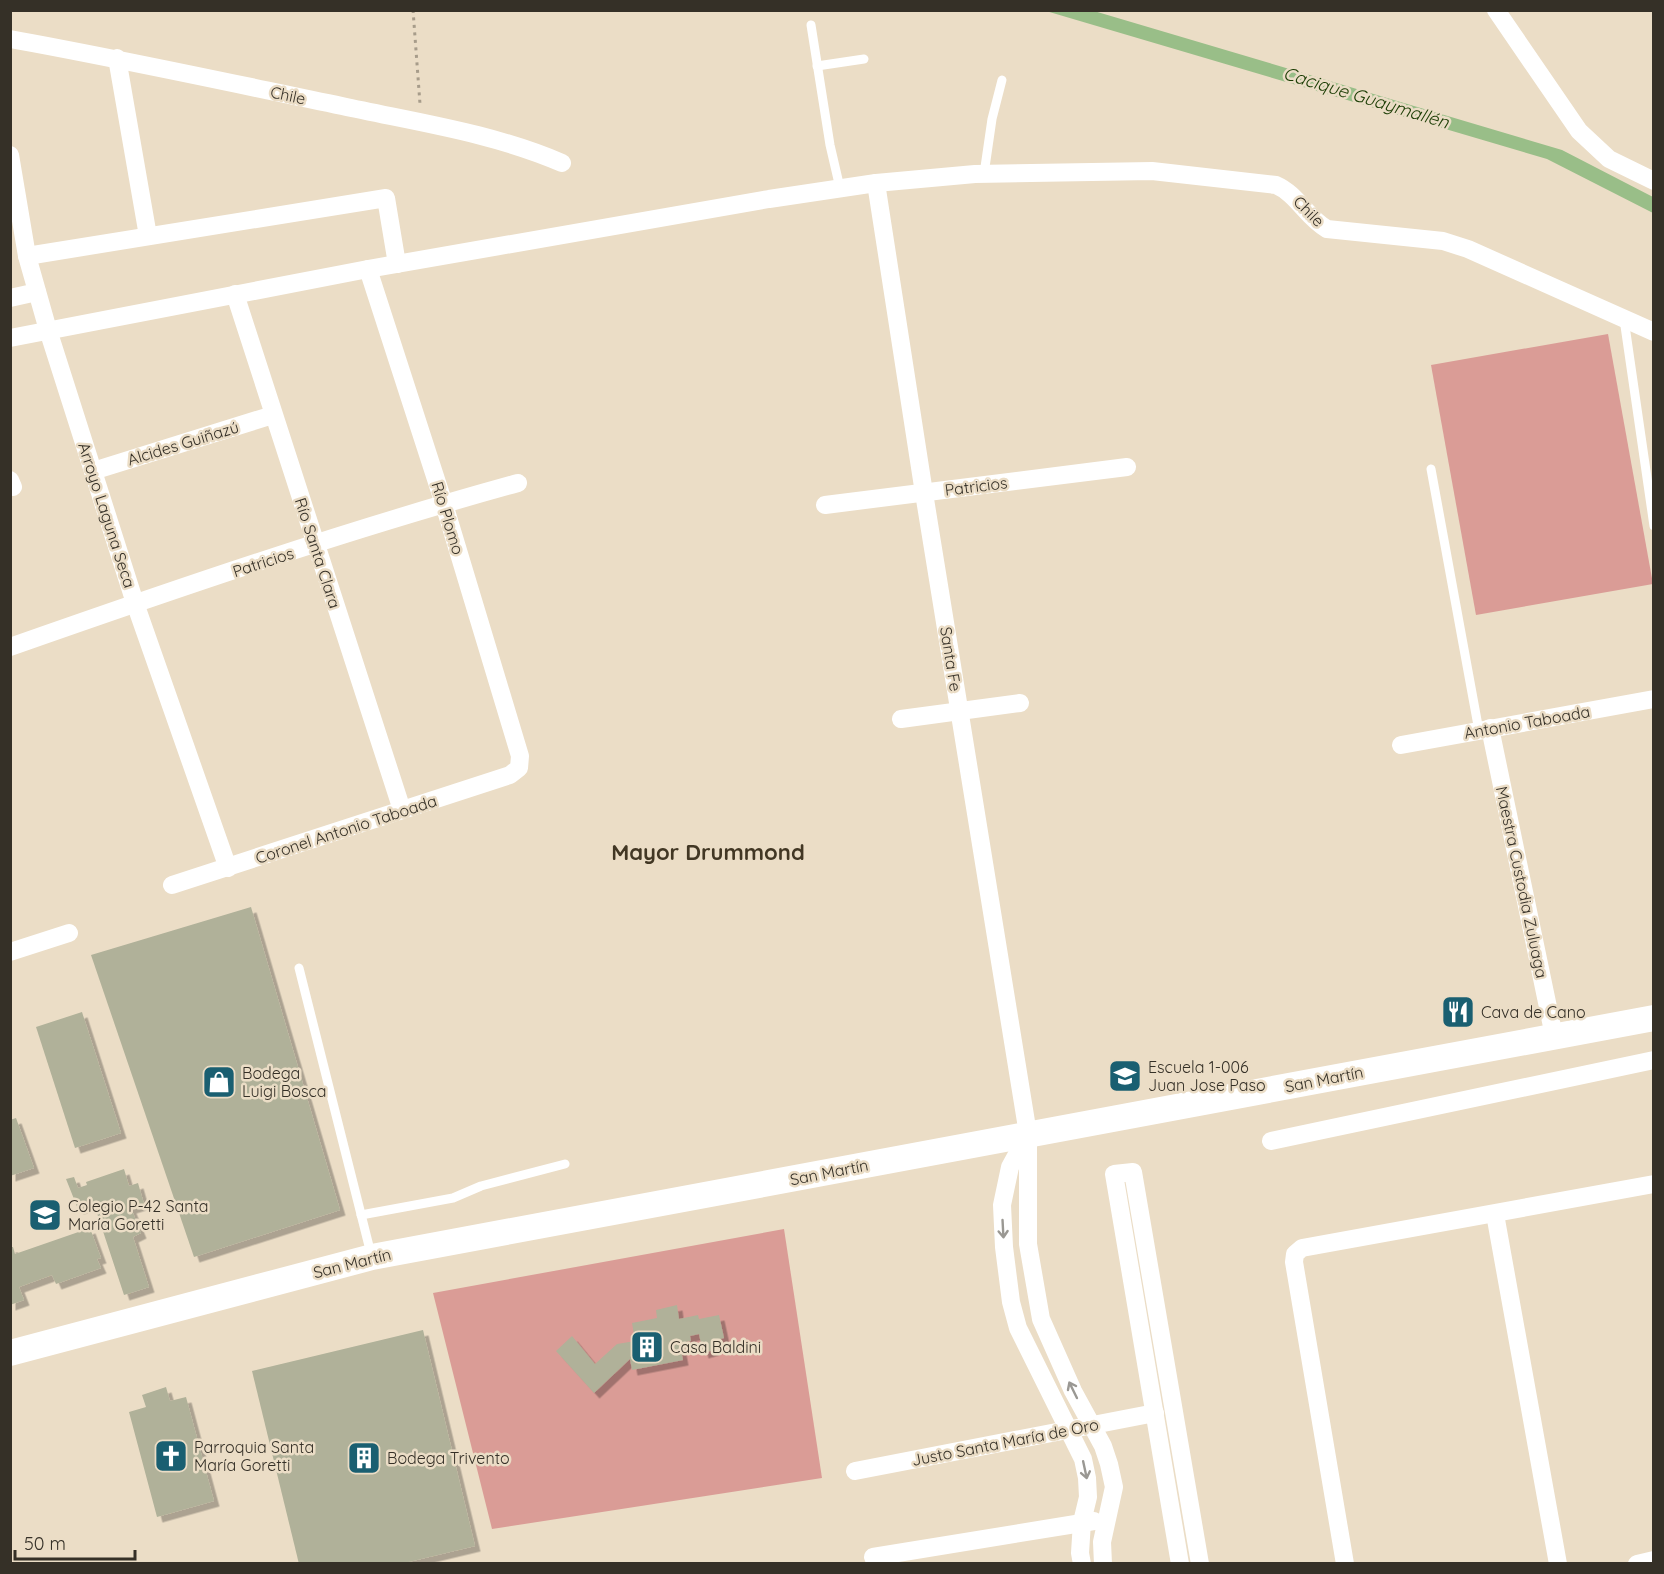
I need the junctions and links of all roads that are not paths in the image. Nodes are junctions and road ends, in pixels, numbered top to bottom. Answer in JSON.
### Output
{"nodes":[{"id":1,"x":1496,"y":10,"type":"edge"},
{"id":2,"x":811,"y":25,"type":"dead end"},
{"id":3,"x":10,"y":39,"type":"edge"},
{"id":4,"x":117,"y":58,"type":"junction"},
{"id":5,"x":864,"y":59,"type":"dead end"},
{"id":6,"x":817,"y":66,"type":"junction"},
{"id":7,"x":1002,"y":80,"type":"dead end"},
{"id":8,"x":10,"y":155,"type":"edge"},
{"id":9,"x":562,"y":163,"type":"dead end"},
{"id":10,"x":984,"y":174,"type":"junction"},
{"id":11,"x":1653,"y":181,"type":"edge"},
{"id":12,"x":876,"y":183,"type":"junction"},
{"id":13,"x":840,"y":188,"type":"junction"},
{"id":14,"x":148,"y":236,"type":"junction"},
{"id":15,"x":27,"y":255,"type":"junction"},
{"id":16,"x":397,"y":264,"type":"junction"},
{"id":17,"x":368,"y":269,"type":"junction"},
{"id":18,"x":37,"y":292,"type":"junction"},
{"id":19,"x":235,"y":294,"type":"junction"},
{"id":20,"x":10,"y":298,"type":"edge"},
{"id":21,"x":1624,"y":319,"type":"junction"},
{"id":22,"x":48,"y":330,"type":"junction"},
{"id":23,"x":1653,"y":332,"type":"edge"},
{"id":24,"x":10,"y":338,"type":"edge"},
{"id":25,"x":273,"y":415,"type":"junction"},
{"id":26,"x":1127,"y":467,"type":"dead end"},
{"id":27,"x":1431,"y":470,"type":"dead end"},
{"id":28,"x":93,"y":471,"type":"junction"},
{"id":29,"x":518,"y":483,"type":"dead end"},
{"id":30,"x":924,"y":493,"type":"junction"},
{"id":31,"x":444,"y":504,"type":"junction"},
{"id":32,"x":825,"y":505,"type":"dead end"},
{"id":33,"x":1653,"y":526,"type":"edge"},
{"id":34,"x":315,"y":545,"type":"junction"},
{"id":35,"x":135,"y":603,"type":"junction"},
{"id":36,"x":10,"y":646,"type":"edge"},
{"id":37,"x":1653,"y":699,"type":"edge"},
{"id":38,"x":1020,"y":702,"type":"dead end"},
{"id":39,"x":959,"y":711,"type":"junction"},
{"id":40,"x":900,"y":719,"type":"dead end"},
{"id":41,"x":1485,"y":730,"type":"junction"},
{"id":42,"x":1401,"y":745,"type":"dead end"},
{"id":43,"x":519,"y":768,"type":"joint"},
{"id":44,"x":402,"y":810,"type":"junction"},
{"id":45,"x":228,"y":868,"type":"junction"},
{"id":46,"x":172,"y":885,"type":"dead end"},
{"id":47,"x":69,"y":933,"type":"dead end"},
{"id":48,"x":10,"y":952,"type":"edge"},
{"id":49,"x":299,"y":968,"type":"dead end"},
{"id":50,"x":1653,"y":1018,"type":"edge"},
{"id":51,"x":1554,"y":1036,"type":"junction"},
{"id":52,"x":1653,"y":1060,"type":"edge"},
{"id":53,"x":1028,"y":1134,"type":"junction"},
{"id":54,"x":1270,"y":1141,"type":"dead end"},
{"id":55,"x":565,"y":1164,"type":"dead end"},
{"id":56,"x":1653,"y":1184,"type":"edge"},
{"id":57,"x":1028,"y":1203,"type":"junction"},
{"id":58,"x":1002,"y":1205,"type":"junction"},
{"id":59,"x":1495,"y":1214,"type":"junction"},
{"id":60,"x":361,"y":1215,"type":"junction"},
{"id":61,"x":372,"y":1257,"type":"junction"},
{"id":62,"x":1041,"y":1319,"type":"junction"},
{"id":63,"x":1018,"y":1328,"type":"junction"},
{"id":64,"x":10,"y":1353,"type":"edge"},
{"id":65,"x":1155,"y":1413,"type":"junction"},
{"id":66,"x":1091,"y":1425,"type":"junction"},
{"id":67,"x":1068,"y":1430,"type":"junction"},
{"id":68,"x":855,"y":1471,"type":"dead end"},
{"id":69,"x":1108,"y":1519,"type":"junction"},
{"id":70,"x":1082,"y":1522,"type":"junction"},
{"id":71,"x":873,"y":1557,"type":"dead end"},
{"id":72,"x":1653,"y":1560,"type":"edge"},
{"id":73,"x":1082,"y":1563,"type":"edge"},
{"id":74,"x":1103,"y":1563,"type":"edge"},
{"id":75,"x":1180,"y":1563,"type":"edge"},
{"id":76,"x":1200,"y":1563,"type":"edge"},
{"id":77,"x":1345,"y":1563,"type":"edge"},
{"id":78,"x":1558,"y":1563,"type":"edge"},
{"id":79,"x":1636,"y":1563,"type":"edge"}],
"edges":[{"from":1,"to":11,"type":"street"},
{"from":2,"to":6,"type":"lane"},
{"from":3,"to":4,"type":"street","name":"Chile"},
{"from":4,"to":9,"type":"street","name":"Chile"},
{"from":4,"to":14,"type":"street"},
{"from":5,"to":6,"type":"lane"},
{"from":6,"to":13,"type":"lane"},
{"from":7,"to":10,"type":"lane"},
{"from":8,"to":15,"type":"street","name":"Arroyo Laguna Seca"},
{"from":10,"to":12,"type":"street","name":"Chile"},
{"from":10,"to":21,"type":"street","name":"Chile"},
{"from":12,"to":13,"type":"street","name":"Chile"},
{"from":12,"to":30,"type":"street","name":"Santa Fe"},
{"from":13,"to":16,"type":"street","name":"Chile"},
{"from":14,"to":15,"type":"street"},
{"from":14,"to":16,"type":"street"},
{"from":15,"to":18,"type":"street","name":"Arroyo Laguna Seca"},
{"from":16,"to":17,"type":"street","name":"Chile"},
{"from":17,"to":19,"type":"street","name":"Chile"},
{"from":17,"to":31,"type":"street","name":"Río Plomo"},
{"from":18,"to":20,"type":"street"},
{"from":18,"to":22,"type":"street","name":"Arroyo Laguna Seca"},
{"from":19,"to":22,"type":"street","name":"Chile"},
{"from":19,"to":25,"type":"street","name":"Río Santa Clara"},
{"from":21,"to":23,"type":"street","name":"Chile"},
{"from":21,"to":33,"type":"lane"},
{"from":22,"to":24,"type":"street","name":"Chile"},
{"from":22,"to":28,"type":"street","name":"Arroyo Laguna Seca"},
{"from":25,"to":28,"type":"street","name":"Alcides Guiñazú"},
{"from":25,"to":34,"type":"street","name":"Río Santa Clara"},
{"from":26,"to":30,"type":"street","name":"Patricios"},
{"from":27,"to":41,"type":"lane"},
{"from":28,"to":35,"type":"street","name":"Arroyo Laguna Seca"},
{"from":29,"to":31,"type":"street","name":"Patricios"},
{"from":30,"to":32,"type":"street","name":"Patricios"},
{"from":30,"to":39,"type":"street","name":"Santa Fe"},
{"from":31,"to":34,"type":"street","name":"Patricios"},
{"from":31,"to":43,"type":"street","name":"Río Plomo"},
{"from":34,"to":35,"type":"street","name":"Patricios"},
{"from":34,"to":44,"type":"street","name":"Río Santa Clara"},
{"from":35,"to":36,"type":"street","name":"Patricios"},
{"from":35,"to":45,"type":"street","name":"Arroyo Laguna Seca"},
{"from":37,"to":41,"type":"street","name":"Antonio Taboada"},
{"from":38,"to":39,"type":"street"},
{"from":39,"to":40,"type":"street"},
{"from":39,"to":53,"type":"street","name":"Santa Fe"},
{"from":41,"to":42,"type":"street","name":"Antonio Taboada"},
{"from":41,"to":51,"type":"street","name":"Maestra Custodia Zuluaga"},
{"from":43,"to":44,"type":"street","name":"Coronel Antonio Taboada"},
{"from":44,"to":45,"type":"street","name":"Coronel Antonio Taboada"},
{"from":45,"to":46,"type":"street","name":"Coronel Antonio Taboada"},
{"from":47,"to":48,"type":"street"},
{"from":49,"to":60,"type":"lane"},
{"from":50,"to":51,"type":"main road","name":"San Martín"},
{"from":51,"to":53,"type":"main road","name":"San Martín"},
{"from":52,"to":54,"type":"street"},
{"from":53,"to":57,"type":"street","name":"Santa Fe"},
{"from":53,"to":58,"type":"street"},
{"from":53,"to":61,"type":"main road","name":"San Martín"},
{"from":55,"to":60,"type":"lane"},
{"from":56,"to":59,"type":"street"},
{"from":57,"to":58,"type":"street"},
{"from":57,"to":62,"type":"street","name":"Santa Fe"},
{"from":58,"to":63,"type":"street","one_way":true},
{"from":59,"to":77,"type":"street"},
{"from":59,"to":78,"type":"street"},
{"from":60,"to":61,"type":"lane"},
{"from":61,"to":64,"type":"main road","name":"San Martín"},
{"from":62,"to":63,"type":"street"},
{"from":66,"to":62,"type":"street","name":"Santa Fe","one_way":true},
{"from":63,"to":67,"type":"street"},
{"from":65,"to":66,"type":"street","name":"Justo Santa María de Oro"},
{"from":65,"to":75,"type":"street"},
{"from":65,"to":76,"type":"street"},
{"from":66,"to":67,"type":"street","name":"Justo Santa María de Oro"},
{"from":66,"to":69,"type":"street","name":"Santa Fe"},
{"from":67,"to":68,"type":"street","name":"Justo Santa María de Oro"},
{"from":67,"to":70,"type":"street","one_way":true},
{"from":69,"to":70,"type":"street"},
{"from":69,"to":74,"type":"street","name":"Santa Fe"},
{"from":70,"to":71,"type":"street"},
{"from":70,"to":73,"type":"street"},
{"from":72,"to":79,"type":"street"}]}
